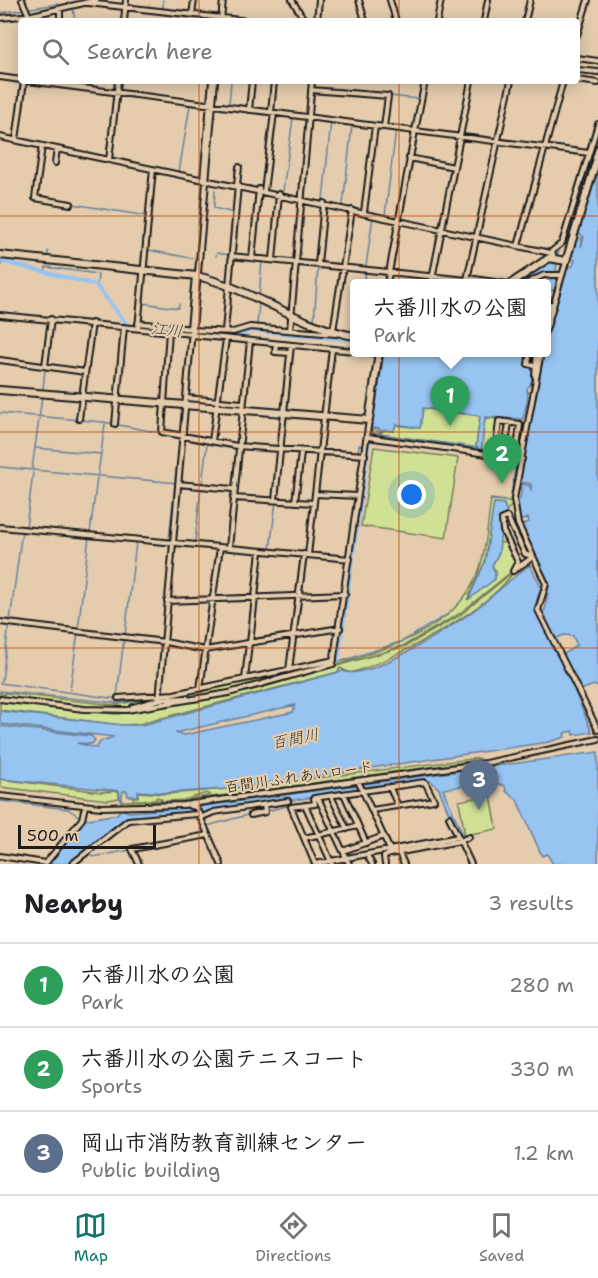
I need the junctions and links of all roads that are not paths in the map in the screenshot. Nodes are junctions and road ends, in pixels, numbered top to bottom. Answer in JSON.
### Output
{"nodes":[{"id":1,"x":22,"y":0,"type":"edge"},
{"id":2,"x":77,"y":0,"type":"edge"},
{"id":3,"x":97,"y":0,"type":"edge"},
{"id":4,"x":126,"y":0,"type":"edge"},
{"id":5,"x":194,"y":0,"type":"edge"},
{"id":6,"x":223,"y":0,"type":"edge"},
{"id":7,"x":292,"y":0,"type":"edge"},
{"id":8,"x":319,"y":0,"type":"edge"},
{"id":9,"x":359,"y":0,"type":"edge"},
{"id":10,"x":390,"y":0,"type":"edge"},
{"id":11,"x":441,"y":0,"type":"edge"},
{"id":12,"x":488,"y":0,"type":"edge"},
{"id":13,"x":530,"y":0,"type":"edge"},
{"id":14,"x":588,"y":0,"type":"edge"},
{"id":15,"x":88,"y":3,"type":"junction"},
{"id":16,"x":80,"y":5,"type":"junction"},
{"id":17,"x":126,"y":8,"type":"junction"},
{"id":18,"x":60,"y":9,"type":"junction"},
{"id":19,"x":29,"y":13,"type":"junction"},
{"id":20,"x":192,"y":15,"type":"junction"},
{"id":21,"x":0,"y":18,"type":"edge"},
{"id":22,"x":30,"y":18,"type":"edge"},
{"id":23,"x":60,"y":18,"type":"edge"},
{"id":24,"x":124,"y":18,"type":"edge"},
{"id":25,"x":213,"y":18,"type":"edge"},
{"id":26,"x":220,"y":18,"type":"edge"},
{"id":27,"x":303,"y":18,"type":"edge"},
{"id":28,"x":317,"y":18,"type":"edge"},
{"id":29,"x":364,"y":18,"type":"edge"},
{"id":30,"x":395,"y":18,"type":"edge"},
{"id":31,"x":438,"y":18,"type":"edge"},
{"id":32,"x":485,"y":18,"type":"edge"},
{"id":33,"x":526,"y":18,"type":"edge"},
{"id":34,"x":580,"y":25,"type":"edge"},
{"id":35,"x":580,"y":58,"type":"edge"},
{"id":36,"x":598,"y":61,"type":"edge"},
{"id":37,"x":580,"y":70,"type":"edge"},
{"id":38,"x":598,"y":72,"type":"edge"},
{"id":39,"x":0,"y":77,"type":"edge"},
{"id":40,"x":18,"y":80,"type":"edge"},
{"id":41,"x":580,"y":80,"type":"edge"},
{"id":42,"x":598,"y":83,"type":"edge"},
{"id":43,"x":24,"y":84,"type":"edge"},
{"id":44,"x":65,"y":84,"type":"edge"},
{"id":45,"x":118,"y":84,"type":"edge"},
{"id":46,"x":214,"y":84,"type":"edge"},
{"id":47,"x":252,"y":84,"type":"edge"},
{"id":48,"x":274,"y":84,"type":"edge"},
{"id":49,"x":312,"y":84,"type":"edge"},
{"id":50,"x":424,"y":84,"type":"edge"},
{"id":51,"x":470,"y":84,"type":"edge"},
{"id":52,"x":510,"y":84,"type":"edge"},
{"id":53,"x":562,"y":84,"type":"edge"},
{"id":54,"x":311,"y":90,"type":"junction"},
{"id":55,"x":117,"y":92,"type":"junction"},
{"id":56,"x":211,"y":105,"type":"junction"},
{"id":57,"x":249,"y":109,"type":"junction"},
{"id":58,"x":272,"y":112,"type":"junction"},
{"id":59,"x":309,"y":117,"type":"junction"},
{"id":60,"x":598,"y":124,"type":"edge"},
{"id":61,"x":375,"y":126,"type":"junction"},
{"id":62,"x":384,"y":127,"type":"junction"},
{"id":63,"x":415,"y":131,"type":"junction"},
{"id":64,"x":460,"y":136,"type":"junction"},
{"id":65,"x":0,"y":137,"type":"edge"},
{"id":66,"x":16,"y":139,"type":"junction"},
{"id":67,"x":498,"y":141,"type":"junction"},
{"id":68,"x":42,"y":146,"type":"junction"},
{"id":69,"x":543,"y":147,"type":"junction"},
{"id":70,"x":598,"y":148,"type":"edge"},
{"id":71,"x":57,"y":149,"type":"junction"},
{"id":72,"x":593,"y":153,"type":"edge"},
{"id":73,"x":410,"y":158,"type":"junction"},
{"id":74,"x":109,"y":159,"type":"junction"},
{"id":75,"x":55,"y":163,"type":"dead end"},
{"id":76,"x":239,"y":167,"type":"dead end"},
{"id":77,"x":453,"y":167,"type":"junction"},
{"id":78,"x":153,"y":169,"type":"junction"},
{"id":79,"x":205,"y":177,"type":"junction"},
{"id":80,"x":237,"y":184,"type":"junction"},
{"id":81,"x":263,"y":190,"type":"junction"},
{"id":82,"x":279,"y":194,"type":"junction"},
{"id":83,"x":302,"y":197,"type":"junction"},
{"id":84,"x":324,"y":203,"type":"junction"},
{"id":85,"x":71,"y":204,"type":"dead end"},
{"id":86,"x":352,"y":210,"type":"junction"},
{"id":87,"x":364,"y":211,"type":"junction"},
{"id":88,"x":398,"y":219,"type":"junction"},
{"id":89,"x":441,"y":228,"type":"junction"},
{"id":90,"x":477,"y":236,"type":"junction"},
{"id":91,"x":518,"y":245,"type":"junction"},
{"id":92,"x":552,"y":254,"type":"junction"},
{"id":93,"x":232,"y":256,"type":"junction"},
{"id":94,"x":0,"y":257,"type":"edge"},
{"id":95,"x":252,"y":258,"type":"junction"},
{"id":96,"x":273,"y":260,"type":"junction"},
{"id":97,"x":566,"y":261,"type":"junction"},
{"id":98,"x":296,"y":262,"type":"junction"},
{"id":99,"x":318,"y":264,"type":"junction"},
{"id":100,"x":343,"y":266,"type":"junction"},
{"id":101,"x":143,"y":269,"type":"junction"},
{"id":102,"x":389,"y":271,"type":"junction"},
{"id":103,"x":560,"y":274,"type":"junction"},
{"id":104,"x":432,"y":275,"type":"junction"},
{"id":105,"x":196,"y":276,"type":"junction"},
{"id":106,"x":388,"y":279,"type":"edge"},
{"id":107,"x":432,"y":279,"type":"edge"},
{"id":108,"x":460,"y":279,"type":"edge"},
{"id":109,"x":467,"y":279,"type":"edge"},
{"id":110,"x":517,"y":279,"type":"edge"},
{"id":111,"x":535,"y":279,"type":"edge"},
{"id":112,"x":229,"y":286,"type":"junction"},
{"id":113,"x":554,"y":302,"type":"junction"},
{"id":114,"x":551,"y":306,"type":"edge"},
{"id":115,"x":551,"y":312,"type":"edge"},
{"id":116,"x":292,"y":314,"type":"junction"},
{"id":117,"x":0,"y":315,"type":"edge"},
{"id":118,"x":51,"y":320,"type":"junction"},
{"id":119,"x":91,"y":324,"type":"junction"},
{"id":120,"x":138,"y":324,"type":"junction"},
{"id":121,"x":124,"y":328,"type":"junction"},
{"id":122,"x":192,"y":330,"type":"junction"},
{"id":123,"x":290,"y":330,"type":"junction"},
{"id":124,"x":225,"y":331,"type":"junction"},
{"id":125,"x":169,"y":332,"type":"junction"},
{"id":126,"x":337,"y":332,"type":"junction"},
{"id":127,"x":350,"y":335,"type":"edge"},
{"id":128,"x":226,"y":339,"type":"junction"},
{"id":129,"x":250,"y":341,"type":"junction"},
{"id":130,"x":276,"y":344,"type":"junction"},
{"id":131,"x":291,"y":345,"type":"junction"},
{"id":132,"x":332,"y":349,"type":"junction"},
{"id":133,"x":350,"y":351,"type":"edge"},
{"id":134,"x":291,"y":353,"type":"junction"},
{"id":135,"x":378,"y":357,"type":"edge"},
{"id":136,"x":529,"y":357,"type":"edge"},
{"id":137,"x":538,"y":357,"type":"edge"},
{"id":138,"x":538,"y":357,"type":"edge"},
{"id":139,"x":0,"y":360,"type":"edge"},
{"id":140,"x":45,"y":366,"type":"junction"},
{"id":141,"x":535,"y":366,"type":"junction"},
{"id":142,"x":85,"y":372,"type":"junction"},
{"id":143,"x":536,"y":380,"type":"junction"},
{"id":144,"x":0,"y":389,"type":"edge"},
{"id":145,"x":82,"y":396,"type":"junction"},
{"id":146,"x":117,"y":399,"type":"junction"},
{"id":147,"x":186,"y":402,"type":"junction"},
{"id":148,"x":164,"y":403,"type":"junction"},
{"id":149,"x":217,"y":403,"type":"junction"},
{"id":150,"x":243,"y":406,"type":"junction"},
{"id":151,"x":285,"y":413,"type":"junction"},
{"id":152,"x":324,"y":417,"type":"junction"},
{"id":153,"x":529,"y":417,"type":"junction"},
{"id":154,"x":79,"y":420,"type":"dead end"},
{"id":155,"x":369,"y":420,"type":"junction"},
{"id":156,"x":509,"y":423,"type":"junction"},
{"id":157,"x":115,"y":424,"type":"dead end"},
{"id":158,"x":519,"y":432,"type":"junction"},
{"id":159,"x":367,"y":436,"type":"junction"},
{"id":160,"x":182,"y":437,"type":"junction"},
{"id":161,"x":212,"y":441,"type":"junction"},
{"id":162,"x":239,"y":447,"type":"junction"},
{"id":163,"x":281,"y":450,"type":"junction"},
{"id":164,"x":301,"y":453,"type":"junction"},
{"id":165,"x":320,"y":453,"type":"junction"},
{"id":166,"x":495,"y":455,"type":"junction"},
{"id":167,"x":504,"y":456,"type":"junction"},
{"id":168,"x":364,"y":457,"type":"junction"},
{"id":169,"x":516,"y":458,"type":"junction"},
{"id":170,"x":522,"y":459,"type":"junction"},
{"id":171,"x":178,"y":483,"type":"junction"},
{"id":172,"x":516,"y":485,"type":"junction"},
{"id":173,"x":234,"y":488,"type":"junction"},
{"id":174,"x":517,"y":492,"type":"dead end"},
{"id":175,"x":315,"y":493,"type":"junction"},
{"id":176,"x":358,"y":496,"type":"junction"},
{"id":177,"x":233,"y":498,"type":"junction"},
{"id":178,"x":275,"y":500,"type":"junction"},
{"id":179,"x":295,"y":501,"type":"junction"},
{"id":180,"x":314,"y":503,"type":"junction"},
{"id":181,"x":0,"y":527,"type":"edge"},
{"id":182,"x":173,"y":542,"type":"junction"},
{"id":183,"x":220,"y":548,"type":"junction"},
{"id":184,"x":229,"y":548,"type":"junction"},
{"id":185,"x":260,"y":552,"type":"junction"},
{"id":186,"x":304,"y":555,"type":"junction"},
{"id":187,"x":533,"y":557,"type":"junction"},
{"id":188,"x":350,"y":560,"type":"junction"},
{"id":189,"x":345,"y":594,"type":"junction"},
{"id":190,"x":298,"y":595,"type":"junction"},
{"id":191,"x":254,"y":597,"type":"junction"},
{"id":192,"x":213,"y":599,"type":"junction"},
{"id":193,"x":168,"y":601,"type":"junction"},
{"id":194,"x":0,"y":622,"type":"edge"},
{"id":195,"x":340,"y":628,"type":"junction"},
{"id":196,"x":293,"y":636,"type":"junction"},
{"id":197,"x":164,"y":642,"type":"junction"},
{"id":198,"x":250,"y":643,"type":"junction"},
{"id":199,"x":205,"y":651,"type":"junction"},
{"id":200,"x":335,"y":659,"type":"junction"},
{"id":201,"x":289,"y":670,"type":"junction"},
{"id":202,"x":245,"y":679,"type":"junction"},
{"id":203,"x":200,"y":689,"type":"junction"},
{"id":204,"x":159,"y":697,"type":"junction"},
{"id":205,"x":118,"y":698,"type":"dead end"},
{"id":206,"x":0,"y":699,"type":"edge"},
{"id":207,"x":193,"y":700,"type":"junction"},
{"id":208,"x":128,"y":710,"type":"junction"},
{"id":209,"x":598,"y":730,"type":"edge"},
{"id":210,"x":598,"y":739,"type":"edge"},
{"id":211,"x":359,"y":782,"type":"junction"},
{"id":212,"x":390,"y":788,"type":"junction"},
{"id":213,"x":363,"y":791,"type":"junction"},
{"id":214,"x":344,"y":794,"type":"junction"},
{"id":215,"x":0,"y":796,"type":"edge"},
{"id":216,"x":331,"y":796,"type":"junction"},
{"id":217,"x":318,"y":798,"type":"junction"},
{"id":218,"x":210,"y":801,"type":"junction"},
{"id":219,"x":288,"y":801,"type":"dead end"},
{"id":220,"x":183,"y":805,"type":"junction"},
{"id":221,"x":264,"y":805,"type":"junction"},
{"id":222,"x":305,"y":805,"type":"junction"},
{"id":223,"x":85,"y":806,"type":"junction"},
{"id":224,"x":399,"y":806,"type":"junction"},
{"id":225,"x":195,"y":807,"type":"junction"},
{"id":226,"x":372,"y":810,"type":"junction"},
{"id":227,"x":198,"y":815,"type":"junction"},
{"id":228,"x":251,"y":815,"type":"dead end"},
{"id":229,"x":449,"y":817,"type":"dead end"},
{"id":230,"x":358,"y":826,"type":"junction"},
{"id":231,"x":347,"y":829,"type":"junction"},
{"id":232,"x":334,"y":832,"type":"junction"},
{"id":233,"x":207,"y":836,"type":"junction"},
{"id":234,"x":319,"y":836,"type":"junction"},
{"id":235,"x":384,"y":836,"type":"junction"},
{"id":236,"x":469,"y":837,"type":"dead end"},
{"id":237,"x":304,"y":838,"type":"junction"},
{"id":238,"x":459,"y":838,"type":"junction"},
{"id":239,"x":366,"y":843,"type":"junction"},
{"id":240,"x":343,"y":850,"type":"junction"},
{"id":241,"x":390,"y":851,"type":"junction"},
{"id":242,"x":399,"y":852,"type":"junction"},
{"id":243,"x":0,"y":856,"type":"edge"},
{"id":244,"x":368,"y":857,"type":"junction"},
{"id":245,"x":384,"y":857,"type":"junction"},
{"id":246,"x":358,"y":859,"type":"junction"},
{"id":247,"x":347,"y":860,"type":"edge"},
{"id":248,"x":45,"y":863,"type":"edge"},
{"id":249,"x":331,"y":863,"type":"edge"},
{"id":250,"x":72,"y":864,"type":"edge"},
{"id":251,"x":139,"y":864,"type":"edge"},
{"id":252,"x":221,"y":864,"type":"edge"},
{"id":253,"x":315,"y":864,"type":"edge"},
{"id":254,"x":360,"y":864,"type":"edge"},
{"id":255,"x":372,"y":864,"type":"edge"},
{"id":256,"x":385,"y":864,"type":"edge"},
{"id":257,"x":404,"y":864,"type":"edge"},
{"id":258,"x":471,"y":864,"type":"edge"}],
"edges":[{"from":1,"to":19,"type":"street"},
{"from":2,"to":16,"type":"street"},
{"from":3,"to":15,"type":"street"},
{"from":4,"to":17,"type":"street"},
{"from":5,"to":20,"type":"street"},
{"from":6,"to":26,"type":"street"},
{"from":7,"to":27,"type":"street"},
{"from":8,"to":28,"type":"street"},
{"from":9,"to":29,"type":"street"},
{"from":10,"to":30,"type":"street"},
{"from":11,"to":31,"type":"street"},
{"from":12,"to":32,"type":"street"},
{"from":13,"to":33,"type":"street"},
{"from":14,"to":34,"type":"street"},
{"from":15,"to":16,"type":"street"},
{"from":15,"to":17,"type":"street"},
{"from":16,"to":18,"type":"street"},
{"from":17,"to":20,"type":"street"},
{"from":17,"to":24,"type":"street"},
{"from":18,"to":19,"type":"street"},
{"from":18,"to":23,"type":"street"},
{"from":19,"to":21,"type":"street"},
{"from":19,"to":22,"type":"street"},
{"from":20,"to":25,"type":"street"},
{"from":35,"to":36,"type":"street"},
{"from":37,"to":38,"type":"street"},
{"from":39,"to":40,"type":"street"},
{"from":41,"to":42,"type":"street"},
{"from":43,"to":66,"type":"street"},
{"from":44,"to":55,"type":"street"},
{"from":45,"to":55,"type":"street"},
{"from":46,"to":56,"type":"street"},
{"from":47,"to":57,"type":"street"},
{"from":48,"to":58,"type":"street"},
{"from":49,"to":54,"type":"street"},
{"from":50,"to":63,"type":"street"},
{"from":51,"to":64,"type":"street"},
{"from":52,"to":67,"type":"street"},
{"from":53,"to":69,"type":"street"},
{"from":54,"to":59,"type":"street"},
{"from":54,"to":62,"type":"street"},
{"from":55,"to":56,"type":"street"},
{"from":55,"to":74,"type":"street"},
{"from":56,"to":57,"type":"street"},
{"from":56,"to":79,"type":"street"},
{"from":57,"to":58,"type":"street"},
{"from":58,"to":59,"type":"street"},
{"from":58,"to":81,"type":"street"},
{"from":59,"to":61,"type":"street"},
{"from":59,"to":83,"type":"street"},
{"from":60,"to":72,"type":"street"},
{"from":61,"to":62,"type":"street"},
{"from":61,"to":87,"type":"street"},
{"from":62,"to":63,"type":"street"},
{"from":63,"to":64,"type":"street"},
{"from":63,"to":73,"type":"street"},
{"from":64,"to":67,"type":"street"},
{"from":64,"to":77,"type":"street"},
{"from":65,"to":66,"type":"street"},
{"from":66,"to":68,"type":"street"},
{"from":67,"to":69,"type":"street"},
{"from":67,"to":90,"type":"street"},
{"from":68,"to":71,"type":"street"},
{"from":68,"to":85,"type":"street"},
{"from":69,"to":72,"type":"street"},
{"from":69,"to":91,"type":"street"},
{"from":70,"to":72,"type":"street"},
{"from":71,"to":74,"type":"street"},
{"from":71,"to":75,"type":"street"},
{"from":72,"to":92,"type":"street"},
{"from":72,"to":97,"type":"main road"},
{"from":73,"to":77,"type":"street"},
{"from":73,"to":88,"type":"street"},
{"from":74,"to":78,"type":"street"},
{"from":76,"to":80,"type":"street"},
{"from":77,"to":89,"type":"street"},
{"from":78,"to":79,"type":"street"},
{"from":78,"to":101,"type":"street"},
{"from":79,"to":80,"type":"street"},
{"from":79,"to":105,"type":"street"},
{"from":80,"to":81,"type":"street"},
{"from":80,"to":93,"type":"street"},
{"from":81,"to":82,"type":"street"},
{"from":81,"to":83,"type":"street"},
{"from":81,"to":95,"type":"street"},
{"from":82,"to":83,"type":"street"},
{"from":82,"to":96,"type":"street"},
{"from":83,"to":84,"type":"street"},
{"from":83,"to":87,"type":"street"},
{"from":83,"to":98,"type":"street"},
{"from":84,"to":86,"type":"street"},
{"from":84,"to":99,"type":"street"},
{"from":86,"to":87,"type":"street"},
{"from":86,"to":100,"type":"street"},
{"from":87,"to":88,"type":"street"},
{"from":88,"to":89,"type":"street"},
{"from":88,"to":102,"type":"street"},
{"from":89,"to":90,"type":"street"},
{"from":89,"to":104,"type":"street"},
{"from":90,"to":91,"type":"street"},
{"from":90,"to":109,"type":"street"},
{"from":91,"to":92,"type":"street"},
{"from":92,"to":97,"type":"main road"},
{"from":92,"to":110,"type":"main road"},
{"from":93,"to":95,"type":"street"},
{"from":93,"to":112,"type":"street"},
{"from":94,"to":101,"type":"main road"},
{"from":95,"to":96,"type":"street"},
{"from":96,"to":98,"type":"street"},
{"from":97,"to":103,"type":"street"},
{"from":98,"to":99,"type":"street"},
{"from":98,"to":116,"type":"street"},
{"from":99,"to":100,"type":"street"},
{"from":100,"to":102,"type":"street"},
{"from":100,"to":126,"type":"street"},
{"from":101,"to":105,"type":"main road"},
{"from":101,"to":120,"type":"street"},
{"from":102,"to":104,"type":"street"},
{"from":102,"to":106,"type":"street"},
{"from":103,"to":111,"type":"street"},
{"from":103,"to":113,"type":"street"},
{"from":104,"to":107,"type":"street"},
{"from":104,"to":108,"type":"street"},
{"from":105,"to":112,"type":"main road"},
{"from":105,"to":122,"type":"street"},
{"from":112,"to":116,"type":"main road"},
{"from":112,"to":124,"type":"street"},
{"from":113,"to":114,"type":"street"},
{"from":113,"to":115,"type":"street"},
{"from":116,"to":123,"type":"street"},
{"from":116,"to":126,"type":"main road"},
{"from":117,"to":118,"type":"street"},
{"from":118,"to":119,"type":"street"},
{"from":118,"to":140,"type":"street"},
{"from":119,"to":121,"type":"street"},
{"from":119,"to":142,"type":"street"},
{"from":120,"to":121,"type":"street"},
{"from":120,"to":122,"type":"street"},
{"from":120,"to":125,"type":"street"},
{"from":121,"to":146,"type":"street"},
{"from":122,"to":124,"type":"street"},
{"from":122,"to":125,"type":"street"},
{"from":122,"to":128,"type":"street"},
{"from":122,"to":147,"type":"street"},
{"from":123,"to":124,"type":"street"},
{"from":123,"to":126,"type":"street"},
{"from":125,"to":148,"type":"street"},
{"from":126,"to":127,"type":"main road"},
{"from":128,"to":129,"type":"street"},
{"from":128,"to":149,"type":"street"},
{"from":129,"to":130,"type":"street"},
{"from":129,"to":150,"type":"street"},
{"from":130,"to":131,"type":"street"},
{"from":130,"to":134,"type":"street"},
{"from":131,"to":132,"type":"street"},
{"from":131,"to":134,"type":"street"},
{"from":132,"to":133,"type":"street"},
{"from":132,"to":152,"type":"street"},
{"from":134,"to":151,"type":"street"},
{"from":135,"to":155,"type":"main road"},
{"from":136,"to":141,"type":"street"},
{"from":137,"to":141,"type":"street"},
{"from":138,"to":143,"type":"street"},
{"from":139,"to":140,"type":"street"},
{"from":140,"to":142,"type":"street"},
{"from":141,"to":143,"type":"street"},
{"from":142,"to":145,"type":"street"},
{"from":143,"to":153,"type":"street"},
{"from":144,"to":145,"type":"main road"},
{"from":145,"to":146,"type":"main road"},
{"from":145,"to":154,"type":"street"},
{"from":146,"to":148,"type":"main road"},
{"from":146,"to":157,"type":"street"},
{"from":147,"to":148,"type":"main road"},
{"from":147,"to":149,"type":"main road"},
{"from":147,"to":160,"type":"street"},
{"from":148,"to":160,"type":"street"},
{"from":149,"to":150,"type":"main road"},
{"from":149,"to":161,"type":"street"},
{"from":150,"to":151,"type":"main road"},
{"from":150,"to":162,"type":"street"},
{"from":151,"to":152,"type":"main road"},
{"from":151,"to":163,"type":"street"},
{"from":152,"to":155,"type":"main road"},
{"from":152,"to":165,"type":"street"},
{"from":153,"to":158,"type":"street"},
{"from":153,"to":170,"type":"street"},
{"from":155,"to":159,"type":"street"},
{"from":156,"to":158,"type":"street"},
{"from":156,"to":166,"type":"street"},
{"from":156,"to":167,"type":"street"},
{"from":158,"to":169,"type":"street"},
{"from":159,"to":166,"type":"street"},
{"from":159,"to":168,"type":"street"},
{"from":160,"to":161,"type":"street"},
{"from":160,"to":162,"type":"street"},
{"from":160,"to":171,"type":"street"},
{"from":161,"to":162,"type":"street"},
{"from":162,"to":163,"type":"street"},
{"from":162,"to":173,"type":"street"},
{"from":163,"to":164,"type":"street"},
{"from":163,"to":165,"type":"street"},
{"from":163,"to":178,"type":"street"},
{"from":164,"to":165,"type":"street"},
{"from":164,"to":179,"type":"street"},
{"from":165,"to":168,"type":"street"},
{"from":165,"to":175,"type":"street"},
{"from":166,"to":167,"type":"street"},
{"from":167,"to":169,"type":"street"},
{"from":168,"to":176,"type":"street"},
{"from":169,"to":170,"type":"street"},
{"from":170,"to":172,"type":"street"},
{"from":171,"to":173,"type":"street"},
{"from":171,"to":182,"type":"street"},
{"from":172,"to":174,"type":"street"},
{"from":172,"to":187,"type":"street"},
{"from":173,"to":177,"type":"street"},
{"from":175,"to":176,"type":"street"},
{"from":175,"to":180,"type":"street"},
{"from":176,"to":188,"type":"street"},
{"from":177,"to":178,"type":"street"},
{"from":177,"to":184,"type":"street"},
{"from":178,"to":179,"type":"street"},
{"from":179,"to":180,"type":"street"},
{"from":180,"to":186,"type":"street"},
{"from":181,"to":182,"type":"street"},
{"from":182,"to":183,"type":"street"},
{"from":182,"to":193,"type":"street"},
{"from":183,"to":184,"type":"street"},
{"from":183,"to":192,"type":"street"},
{"from":184,"to":185,"type":"street"},
{"from":185,"to":186,"type":"street"},
{"from":185,"to":191,"type":"street"},
{"from":186,"to":188,"type":"street"},
{"from":186,"to":190,"type":"street"},
{"from":187,"to":187,"type":"street"},
{"from":187,"to":209,"type":"street"},
{"from":188,"to":189,"type":"street"},
{"from":189,"to":190,"type":"street"},
{"from":189,"to":195,"type":"street"},
{"from":190,"to":191,"type":"street"},
{"from":190,"to":196,"type":"street"},
{"from":191,"to":192,"type":"street"},
{"from":191,"to":198,"type":"street"},
{"from":192,"to":193,"type":"street"},
{"from":192,"to":199,"type":"street"},
{"from":193,"to":197,"type":"street"},
{"from":194,"to":197,"type":"street"},
{"from":195,"to":196,"type":"street"},
{"from":195,"to":200,"type":"street"},
{"from":196,"to":198,"type":"street"},
{"from":196,"to":201,"type":"street"},
{"from":197,"to":199,"type":"street"},
{"from":197,"to":204,"type":"street"},
{"from":198,"to":199,"type":"street"},
{"from":198,"to":202,"type":"street"},
{"from":199,"to":203,"type":"street"},
{"from":200,"to":201,"type":"street"},
{"from":200,"to":207,"type":"street"},
{"from":201,"to":202,"type":"street"},
{"from":202,"to":203,"type":"street"},
{"from":203,"to":204,"type":"street"},
{"from":204,"to":205,"type":"street"},
{"from":204,"to":207,"type":"street"},
{"from":204,"to":208,"type":"street"},
{"from":206,"to":208,"type":"street"},
{"from":207,"to":208,"type":"street"},
{"from":210,"to":211,"type":"street","name":"百間川ふれあいロード"},
{"from":211,"to":213,"type":"street"},
{"from":211,"to":218,"type":"street","name":"百間川ふれあいロード"},
{"from":212,"to":213,"type":"street"},
{"from":212,"to":224,"type":"street"},
{"from":212,"to":224,"type":"street"},
{"from":213,"to":214,"type":"street"},
{"from":213,"to":226,"type":"street"},
{"from":214,"to":216,"type":"street"},
{"from":214,"to":230,"type":"street"},
{"from":215,"to":223,"type":"street","name":"百間川ふれあいロード"},
{"from":216,"to":217,"type":"street"},
{"from":216,"to":231,"type":"street"},
{"from":217,"to":222,"type":"street"},
{"from":217,"to":232,"type":"street"},
{"from":218,"to":220,"type":"street","name":"百間川ふれあいロード"},
{"from":218,"to":225,"type":"street"},
{"from":219,"to":221,"type":"street"},
{"from":220,"to":223,"type":"street","name":"百間川ふれあいロード"},
{"from":220,"to":225,"type":"street"},
{"from":221,"to":227,"type":"street"},
{"from":221,"to":228,"type":"street"},
{"from":222,"to":234,"type":"street"},
{"from":222,"to":237,"type":"street"},
{"from":223,"to":248,"type":"street"},
{"from":224,"to":226,"type":"street"},
{"from":225,"to":227,"type":"street"},
{"from":226,"to":235,"type":"street"},
{"from":227,"to":233,"type":"street"},
{"from":227,"to":250,"type":"street"},
{"from":229,"to":238,"type":"street"},
{"from":230,"to":231,"type":"street"},
{"from":230,"to":239,"type":"street"},
{"from":231,"to":232,"type":"street"},
{"from":232,"to":234,"type":"street"},
{"from":232,"to":240,"type":"street"},
{"from":233,"to":251,"type":"street"},
{"from":233,"to":252,"type":"street"},
{"from":234,"to":237,"type":"street"},
{"from":234,"to":249,"type":"street"},
{"from":235,"to":239,"type":"street"},
{"from":235,"to":241,"type":"street"},
{"from":236,"to":238,"type":"street"},
{"from":237,"to":253,"type":"street"},
{"from":238,"to":241,"type":"street"},
{"from":238,"to":242,"type":"street"},
{"from":238,"to":258,"type":"street"},
{"from":239,"to":240,"type":"street"},
{"from":240,"to":247,"type":"street"},
{"from":241,"to":242,"type":"street"},
{"from":241,"to":245,"type":"street"},
{"from":241,"to":247,"type":"street"},
{"from":242,"to":257,"type":"street"},
{"from":243,"to":248,"type":"street"},
{"from":244,"to":245,"type":"street"},
{"from":244,"to":246,"type":"street"},
{"from":244,"to":255,"type":"street"},
{"from":245,"to":256,"type":"street"},
{"from":246,"to":247,"type":"street"},
{"from":246,"to":254,"type":"street"},
{"from":247,"to":249,"type":"street"},
{"from":249,"to":253,"type":"street"}]}
